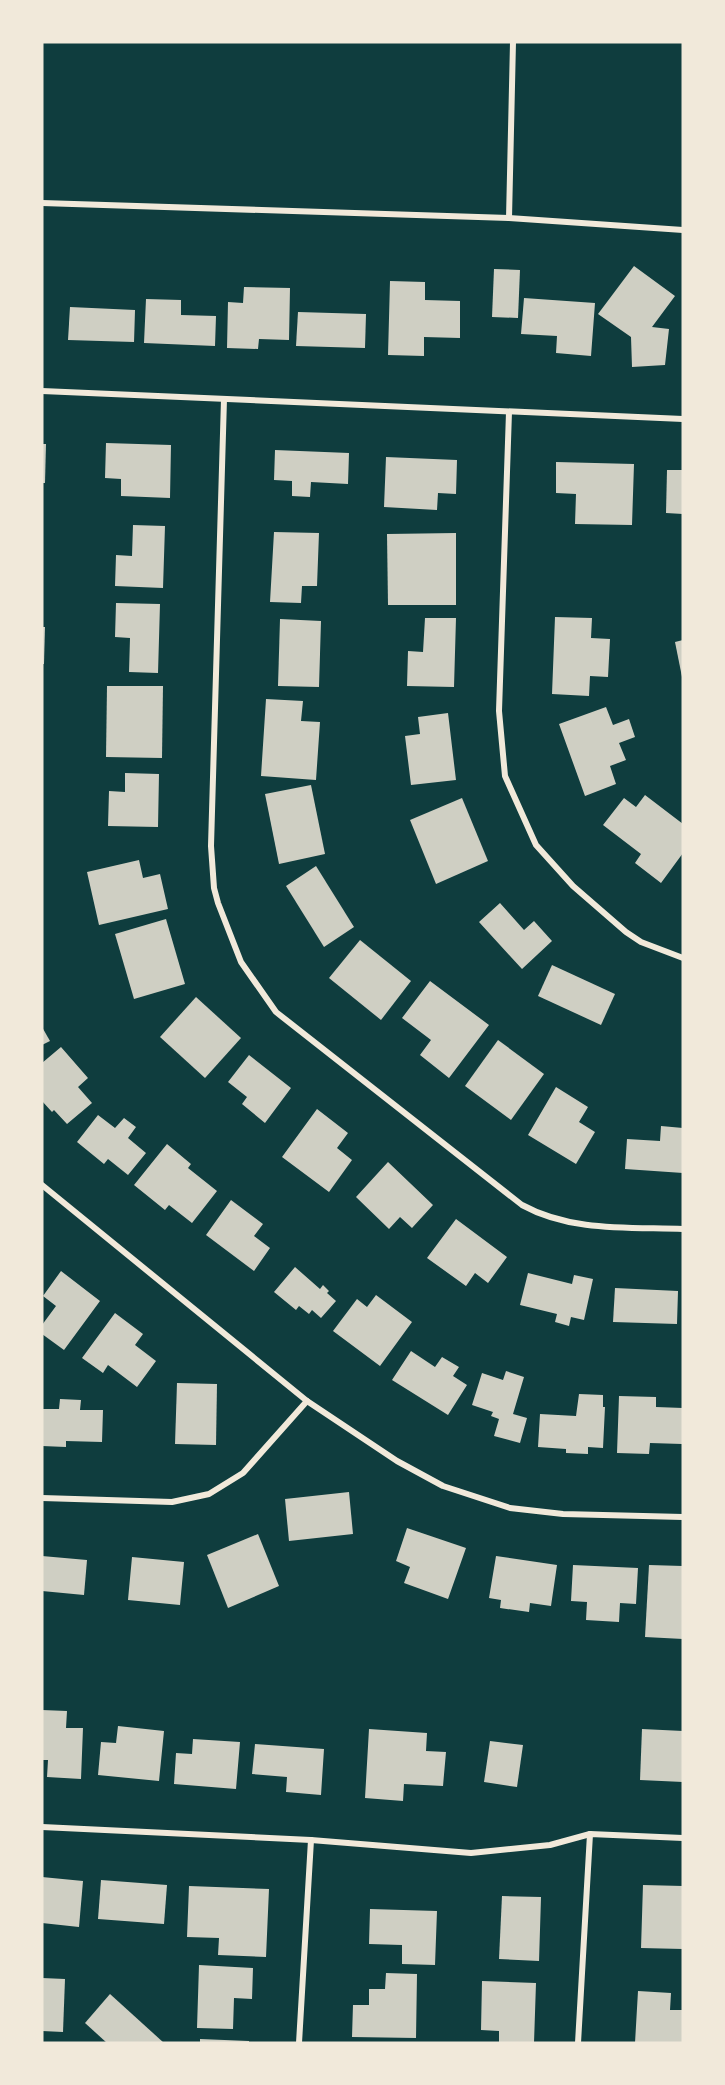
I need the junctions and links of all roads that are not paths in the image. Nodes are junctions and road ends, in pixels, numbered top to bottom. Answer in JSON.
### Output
{"nodes":[{"id":1,"x":513,"y":42,"type":"edge"},
{"id":2,"x":42,"y":203,"type":"edge"},
{"id":3,"x":509,"y":218,"type":"junction"},
{"id":4,"x":683,"y":230,"type":"edge"},
{"id":5,"x":42,"y":391,"type":"edge"},
{"id":6,"x":224,"y":399,"type":"junction"},
{"id":7,"x":509,"y":412,"type":"junction"},
{"id":8,"x":683,"y":419,"type":"edge"},
{"id":9,"x":683,"y":958,"type":"edge"},
{"id":10,"x":42,"y":1185,"type":"edge"},
{"id":11,"x":683,"y":1229,"type":"edge"},
{"id":12,"x":307,"y":1401,"type":"junction"},
{"id":13,"x":42,"y":1498,"type":"edge"},
{"id":14,"x":683,"y":1517,"type":"edge"},
{"id":15,"x":42,"y":1827,"type":"edge"},
{"id":16,"x":590,"y":1834,"type":"junction"},
{"id":17,"x":683,"y":1838,"type":"edge"},
{"id":18,"x":311,"y":1840,"type":"junction"},
{"id":19,"x":299,"y":2043,"type":"edge"},
{"id":20,"x":578,"y":2043,"type":"edge"}],
"edges":[{"from":1,"to":3,"type":"street"},
{"from":2,"to":3,"type":"street"},
{"from":3,"to":4,"type":"street"},
{"from":5,"to":6,"type":"street"},
{"from":6,"to":7,"type":"street"},
{"from":6,"to":11,"type":"street"},
{"from":7,"to":8,"type":"street"},
{"from":7,"to":9,"type":"street"},
{"from":10,"to":12,"type":"street"},
{"from":12,"to":13,"type":"street"},
{"from":12,"to":14,"type":"street"},
{"from":15,"to":18,"type":"street"},
{"from":16,"to":17,"type":"street"},
{"from":16,"to":18,"type":"street"},
{"from":16,"to":20,"type":"street"},
{"from":18,"to":19,"type":"street"}]}
